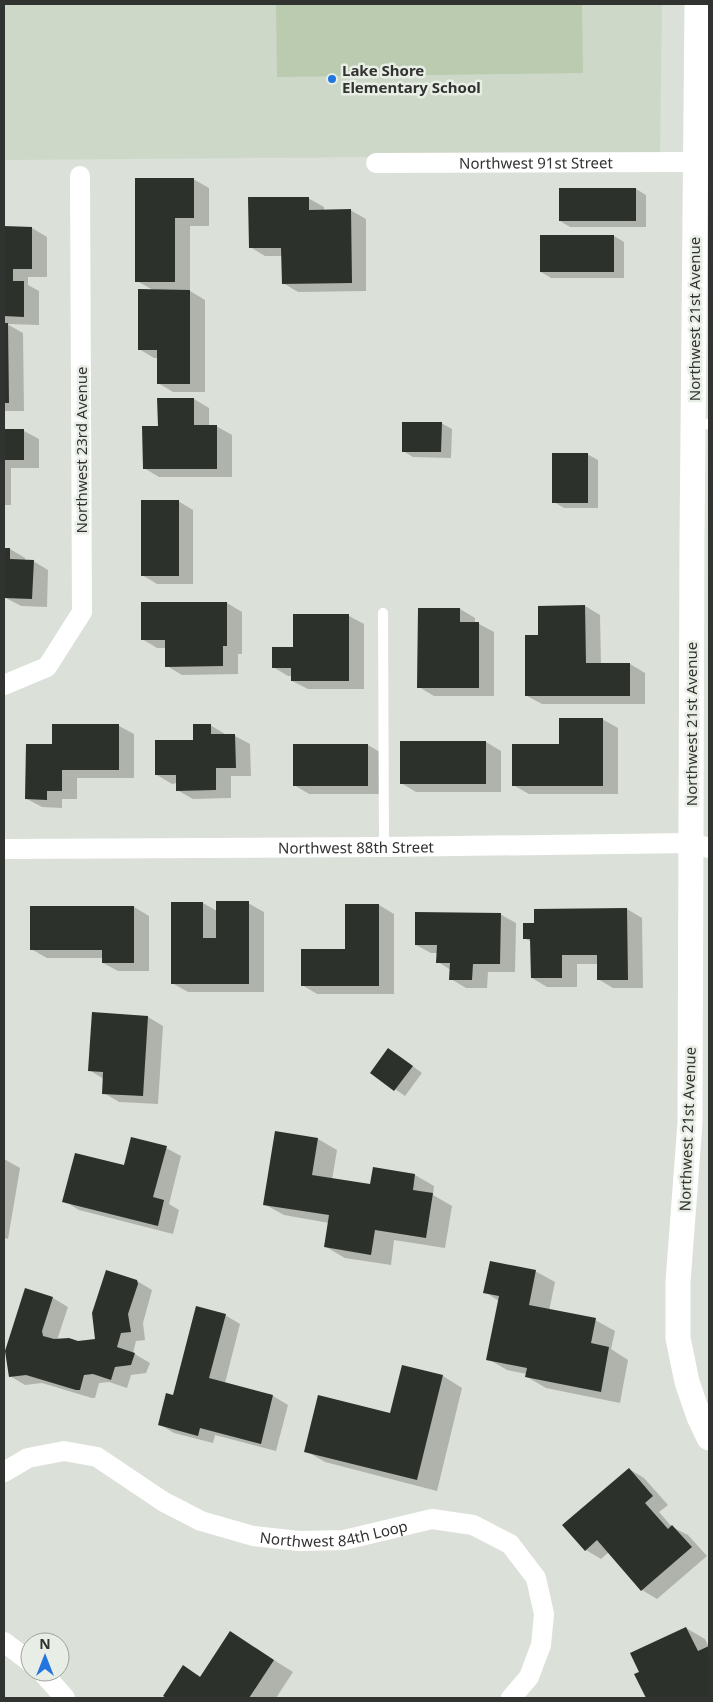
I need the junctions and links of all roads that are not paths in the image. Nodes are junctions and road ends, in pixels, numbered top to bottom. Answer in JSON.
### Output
{"nodes":[{"id":1,"x":697,"y":4,"type":"edge"},
{"id":2,"x":695,"y":162,"type":"junction"},
{"id":3,"x":376,"y":163,"type":"dead end"},
{"id":4,"x":80,"y":176,"type":"dead end"},
{"id":5,"x":701,"y":425,"type":"edge"},
{"id":6,"x":383,"y":613,"type":"dead end"},
{"id":7,"x":4,"y":685,"type":"edge"},
{"id":8,"x":700,"y":846,"type":"edge"},
{"id":9,"x":384,"y":847,"type":"junction"},
{"id":10,"x":4,"y":849,"type":"edge"},
{"id":11,"x":709,"y":1438,"type":"edge"},
{"id":12,"x":4,"y":1472,"type":"edge"},
{"id":13,"x":4,"y":1642,"type":"edge"},
{"id":14,"x":20,"y":1654,"type":"edge"},
{"id":15,"x":51,"y":1682,"type":"edge"},
{"id":16,"x":65,"y":1698,"type":"edge"},
{"id":17,"x":511,"y":1698,"type":"edge"}],
"edges":[{"from":1,"to":2,"type":"street","name":"Northwest 21st Avenue"},
{"from":2,"to":3,"type":"street","name":"Northwest 91st Street"},
{"from":2,"to":5,"type":"street","name":"Northwest 21st Avenue"},
{"from":4,"to":7,"type":"street","name":"Northwest 23rd Avenue"},
{"from":5,"to":8,"type":"street","name":"Northwest 21st Avenue"},
{"from":6,"to":9,"type":"lane"},
{"from":8,"to":9,"type":"street","name":"Northwest 88th Street"},
{"from":8,"to":11,"type":"street","name":"Northwest 21st Avenue"},
{"from":9,"to":10,"type":"street","name":"Northwest 88th Street"},
{"from":12,"to":17,"type":"street","name":"Northwest 84th Loop"},
{"from":13,"to":14,"type":"street"},
{"from":15,"to":16,"type":"street"}]}
